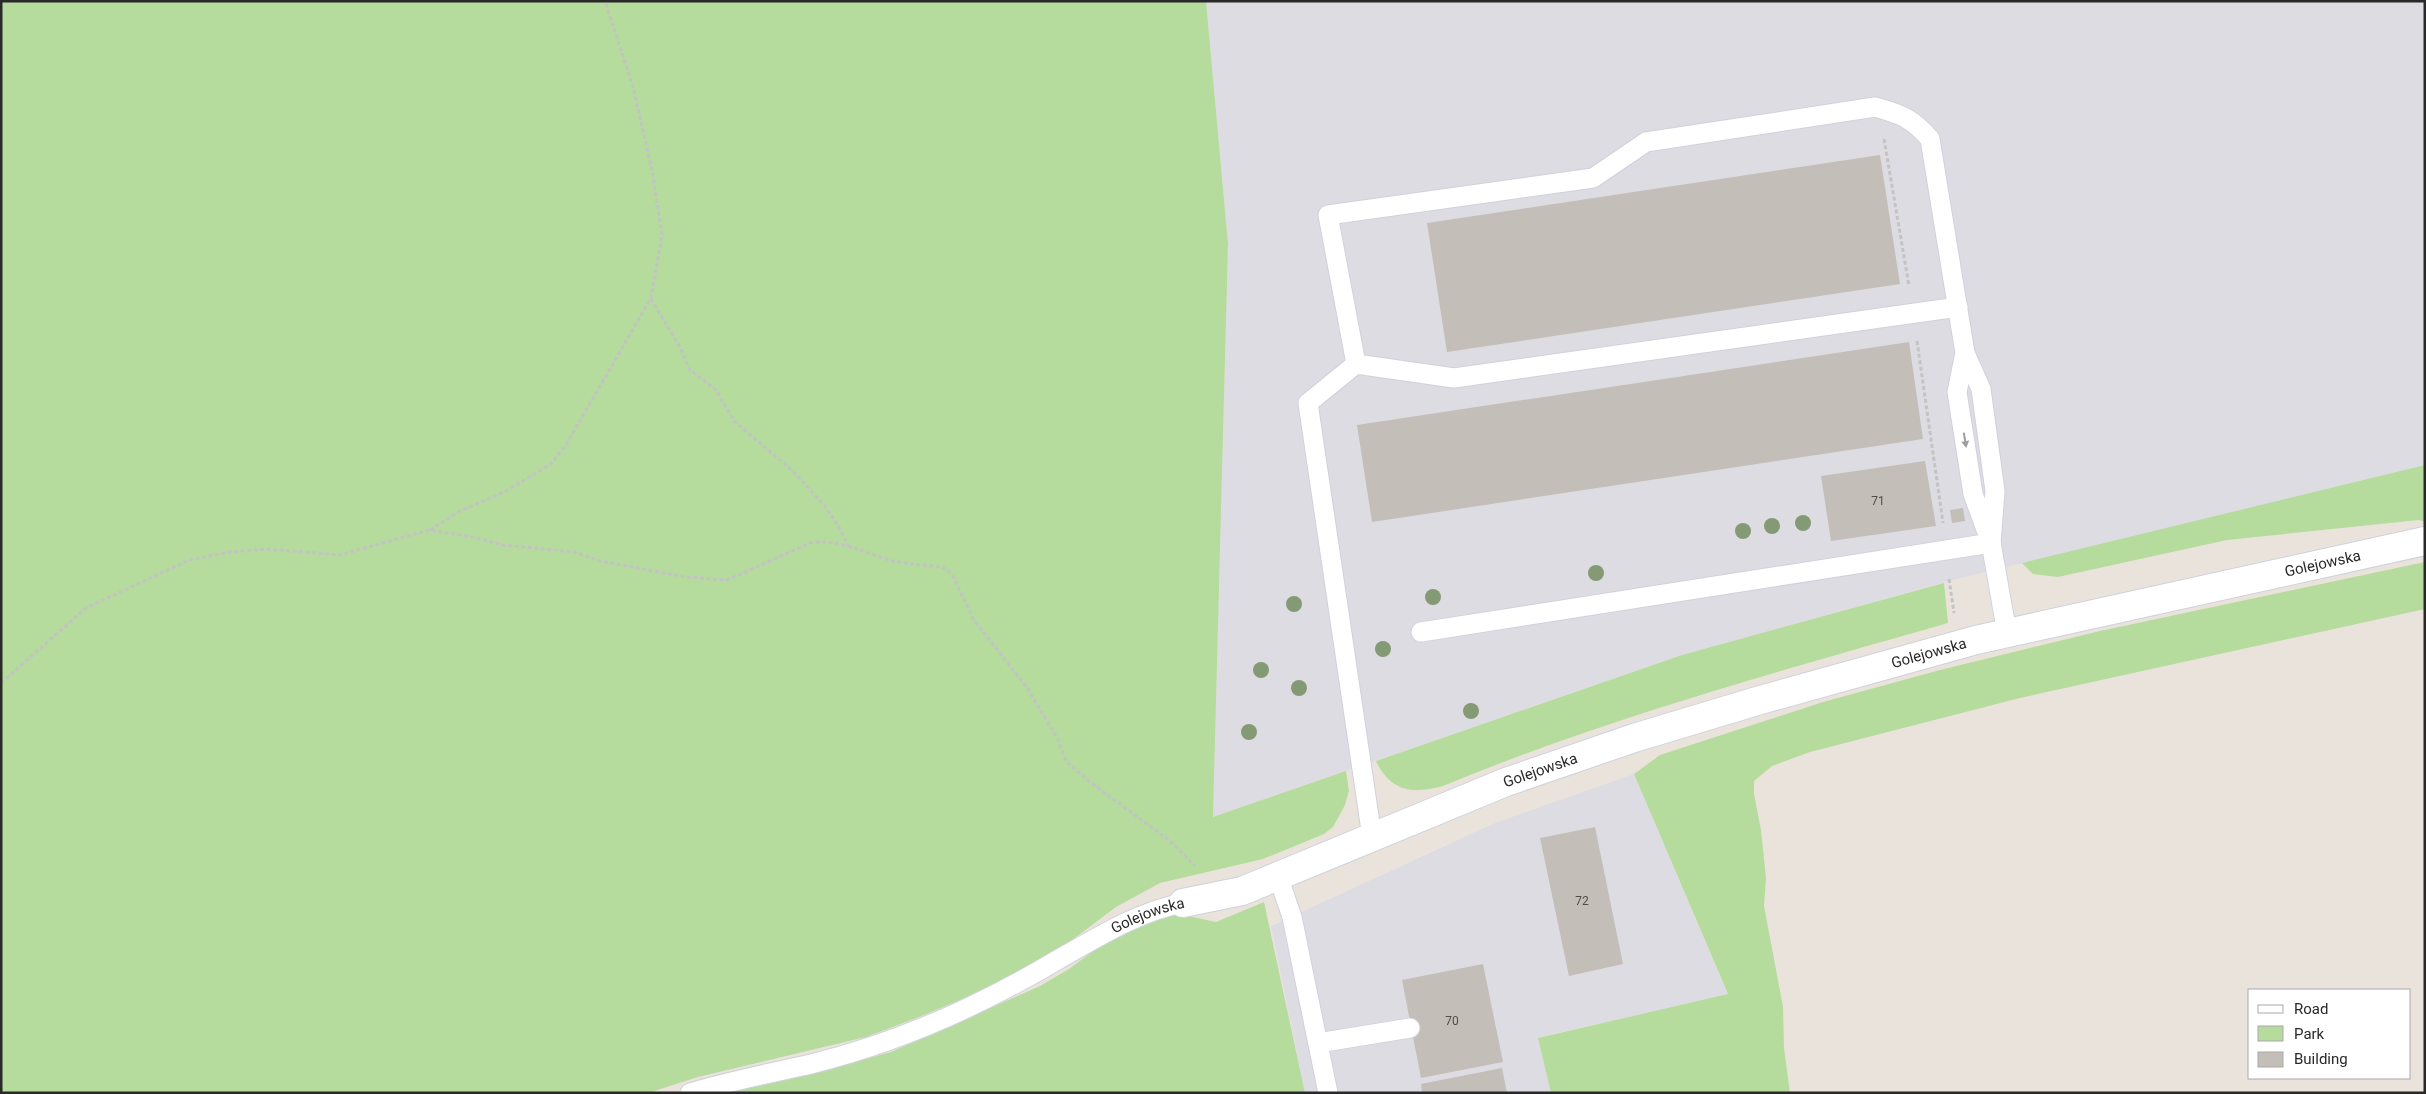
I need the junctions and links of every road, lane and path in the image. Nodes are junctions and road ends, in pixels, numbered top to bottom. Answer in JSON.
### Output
{"nodes":[{"id":1,"x":605,"y":1,"type":"edge"},
{"id":2,"x":1875,"y":107,"type":"junction"},
{"id":3,"x":651,"y":298,"type":"junction"},
{"id":4,"x":1958,"y":307,"type":"junction"},
{"id":5,"x":1913,"y":313,"type":"junction"},
{"id":6,"x":1356,"y":364,"type":"junction"},
{"id":7,"x":429,"y":530,"type":"junction"},
{"id":8,"x":2425,"y":541,"type":"edge"},
{"id":9,"x":1991,"y":542,"type":"junction"},
{"id":10,"x":849,"y":547,"type":"junction"},
{"id":11,"x":1945,"y":550,"type":"junction"},
{"id":12,"x":1421,"y":632,"type":"dead end"},
{"id":13,"x":2007,"y":634,"type":"junction"},
{"id":14,"x":1958,"y":645,"type":"junction"},
{"id":15,"x":1,"y":683,"type":"edge"},
{"id":16,"x":1372,"y":837,"type":"junction"},
{"id":17,"x":1278,"y":876,"type":"junction"},
{"id":18,"x":1220,"y":895,"type":"junction"},
{"id":19,"x":1183,"y":903,"type":"joint"},
{"id":20,"x":1410,"y":1028,"type":"dead end"},
{"id":21,"x":1318,"y":1043,"type":"junction"},
{"id":22,"x":690,"y":1093,"type":"edge"},
{"id":23,"x":1328,"y":1093,"type":"edge"}],
"edges":[{"from":1,"to":3,"type":"path"},
{"from":2,"to":4,"type":"lane"},
{"from":2,"to":5,"type":"path"},
{"from":2,"to":6,"type":"lane"},
{"from":3,"to":7,"type":"path"},
{"from":3,"to":10,"type":"path"},
{"from":4,"to":5,"type":"lane"},
{"from":4,"to":9,"type":"lane"},
{"from":5,"to":6,"type":"lane"},
{"from":5,"to":11,"type":"path"},
{"from":6,"to":16,"type":"lane"},
{"from":7,"to":10,"type":"path"},
{"from":7,"to":15,"type":"path"},
{"from":8,"to":13,"type":"street","name":"Golejowska"},
{"from":9,"to":11,"type":"lane"},
{"from":9,"to":13,"type":"lane"},
{"from":10,"to":18,"type":"path"},
{"from":11,"to":12,"type":"lane"},
{"from":11,"to":14,"type":"path"},
{"from":13,"to":14,"type":"street","name":"Golejowska"},
{"from":14,"to":16,"type":"street","name":"Golejowska"},
{"from":16,"to":17,"type":"street","name":"Golejowska"},
{"from":17,"to":18,"type":"street","name":"Golejowska"},
{"from":17,"to":21,"type":"lane"},
{"from":18,"to":19,"type":"street","name":"Golejowska"},
{"from":19,"to":22,"type":"lane","name":"Golejowska"},
{"from":20,"to":21,"type":"lane"},
{"from":21,"to":23,"type":"lane"}]}
